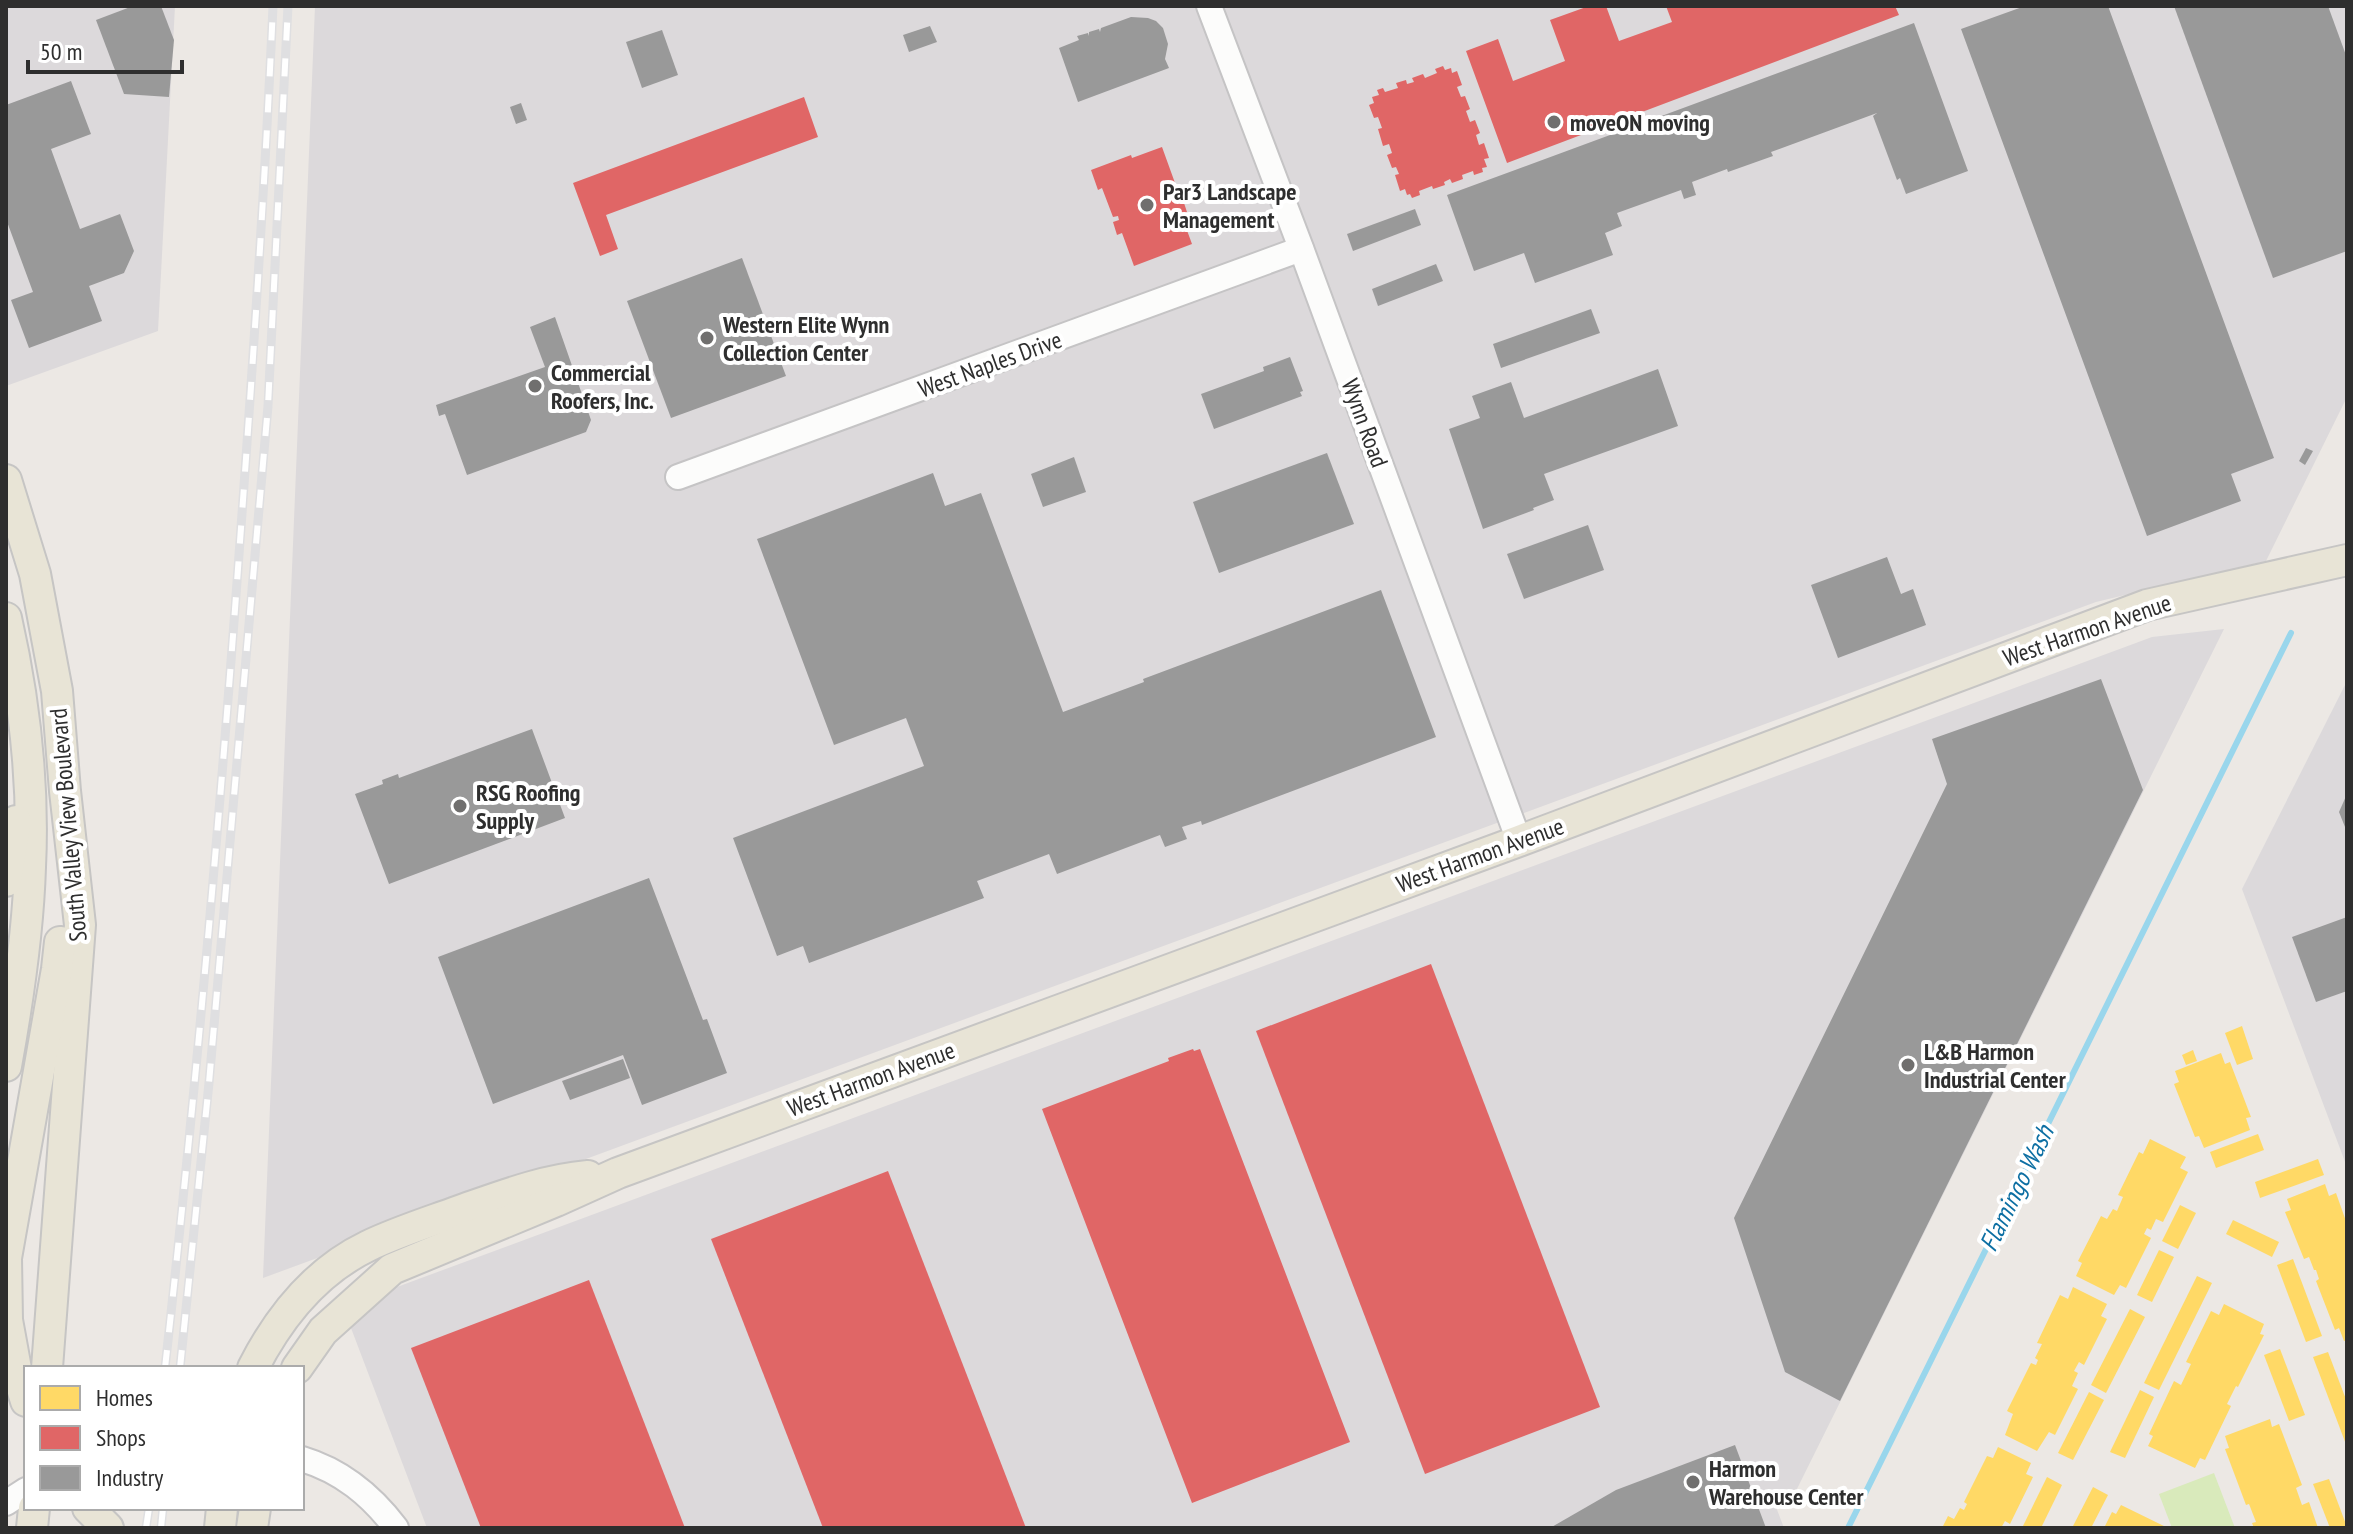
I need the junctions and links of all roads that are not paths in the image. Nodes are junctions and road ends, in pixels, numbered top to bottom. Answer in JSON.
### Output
{"nodes":[{"id":1,"x":1209,"y":6,"type":"edge"},
{"id":2,"x":1301,"y":249,"type":"junction"},
{"id":3,"x":678,"y":477,"type":"dead end"},
{"id":4,"x":6,"y":480,"type":"edge"},
{"id":5,"x":2347,"y":560,"type":"edge"},
{"id":6,"x":6,"y":618,"type":"edge"},
{"id":7,"x":26,"y":756,"type":"junction"},
{"id":8,"x":65,"y":791,"type":"junction"},
{"id":9,"x":1519,"y":841,"type":"junction"},
{"id":10,"x":6,"y":881,"type":"edge"},
{"id":11,"x":6,"y":1066,"type":"edge"},
{"id":12,"x":533,"y":1198,"type":"junction"},
{"id":13,"x":47,"y":1366,"type":"edge"},
{"id":14,"x":254,"y":1366,"type":"edge"},
{"id":15,"x":298,"y":1366,"type":"edge"},
{"id":16,"x":24,"y":1394,"type":"edge"},
{"id":17,"x":304,"y":1460,"type":"edge"},
{"id":18,"x":24,"y":1491,"type":"edge"},
{"id":19,"x":6,"y":1503,"type":"edge"},
{"id":20,"x":90,"y":1510,"type":"edge"},
{"id":21,"x":108,"y":1528,"type":"edge"},
{"id":22,"x":396,"y":1528,"type":"edge"}],
"edges":[{"from":1,"to":2,"type":"street","name":"Wynn Road"},
{"from":2,"to":3,"type":"street","name":"West Naples Drive"},
{"from":2,"to":9,"type":"street","name":"Wynn Road"},
{"from":4,"to":8,"type":"main road","name":"South Valley View Boulevard"},
{"from":5,"to":9,"type":"main road","name":"West Harmon Avenue"},
{"from":6,"to":7,"type":"main road","name":"South Valley View Boulevard"},
{"from":7,"to":10,"type":"main road"},
{"from":7,"to":11,"type":"main road","name":"South Valley View Boulevard"},
{"from":8,"to":13,"type":"main road","name":"South Valley View Boulevard"},
{"from":8,"to":16,"type":"main road"},
{"from":9,"to":12,"type":"main road","name":"West Harmon Avenue"},
{"from":12,"to":14,"type":"main road","name":"West Harmon Avenue"},
{"from":12,"to":15,"type":"main road","name":"West Harmon Avenue"},
{"from":17,"to":22,"type":"street"},
{"from":18,"to":19,"type":"street"},
{"from":20,"to":21,"type":"main road"}]}
